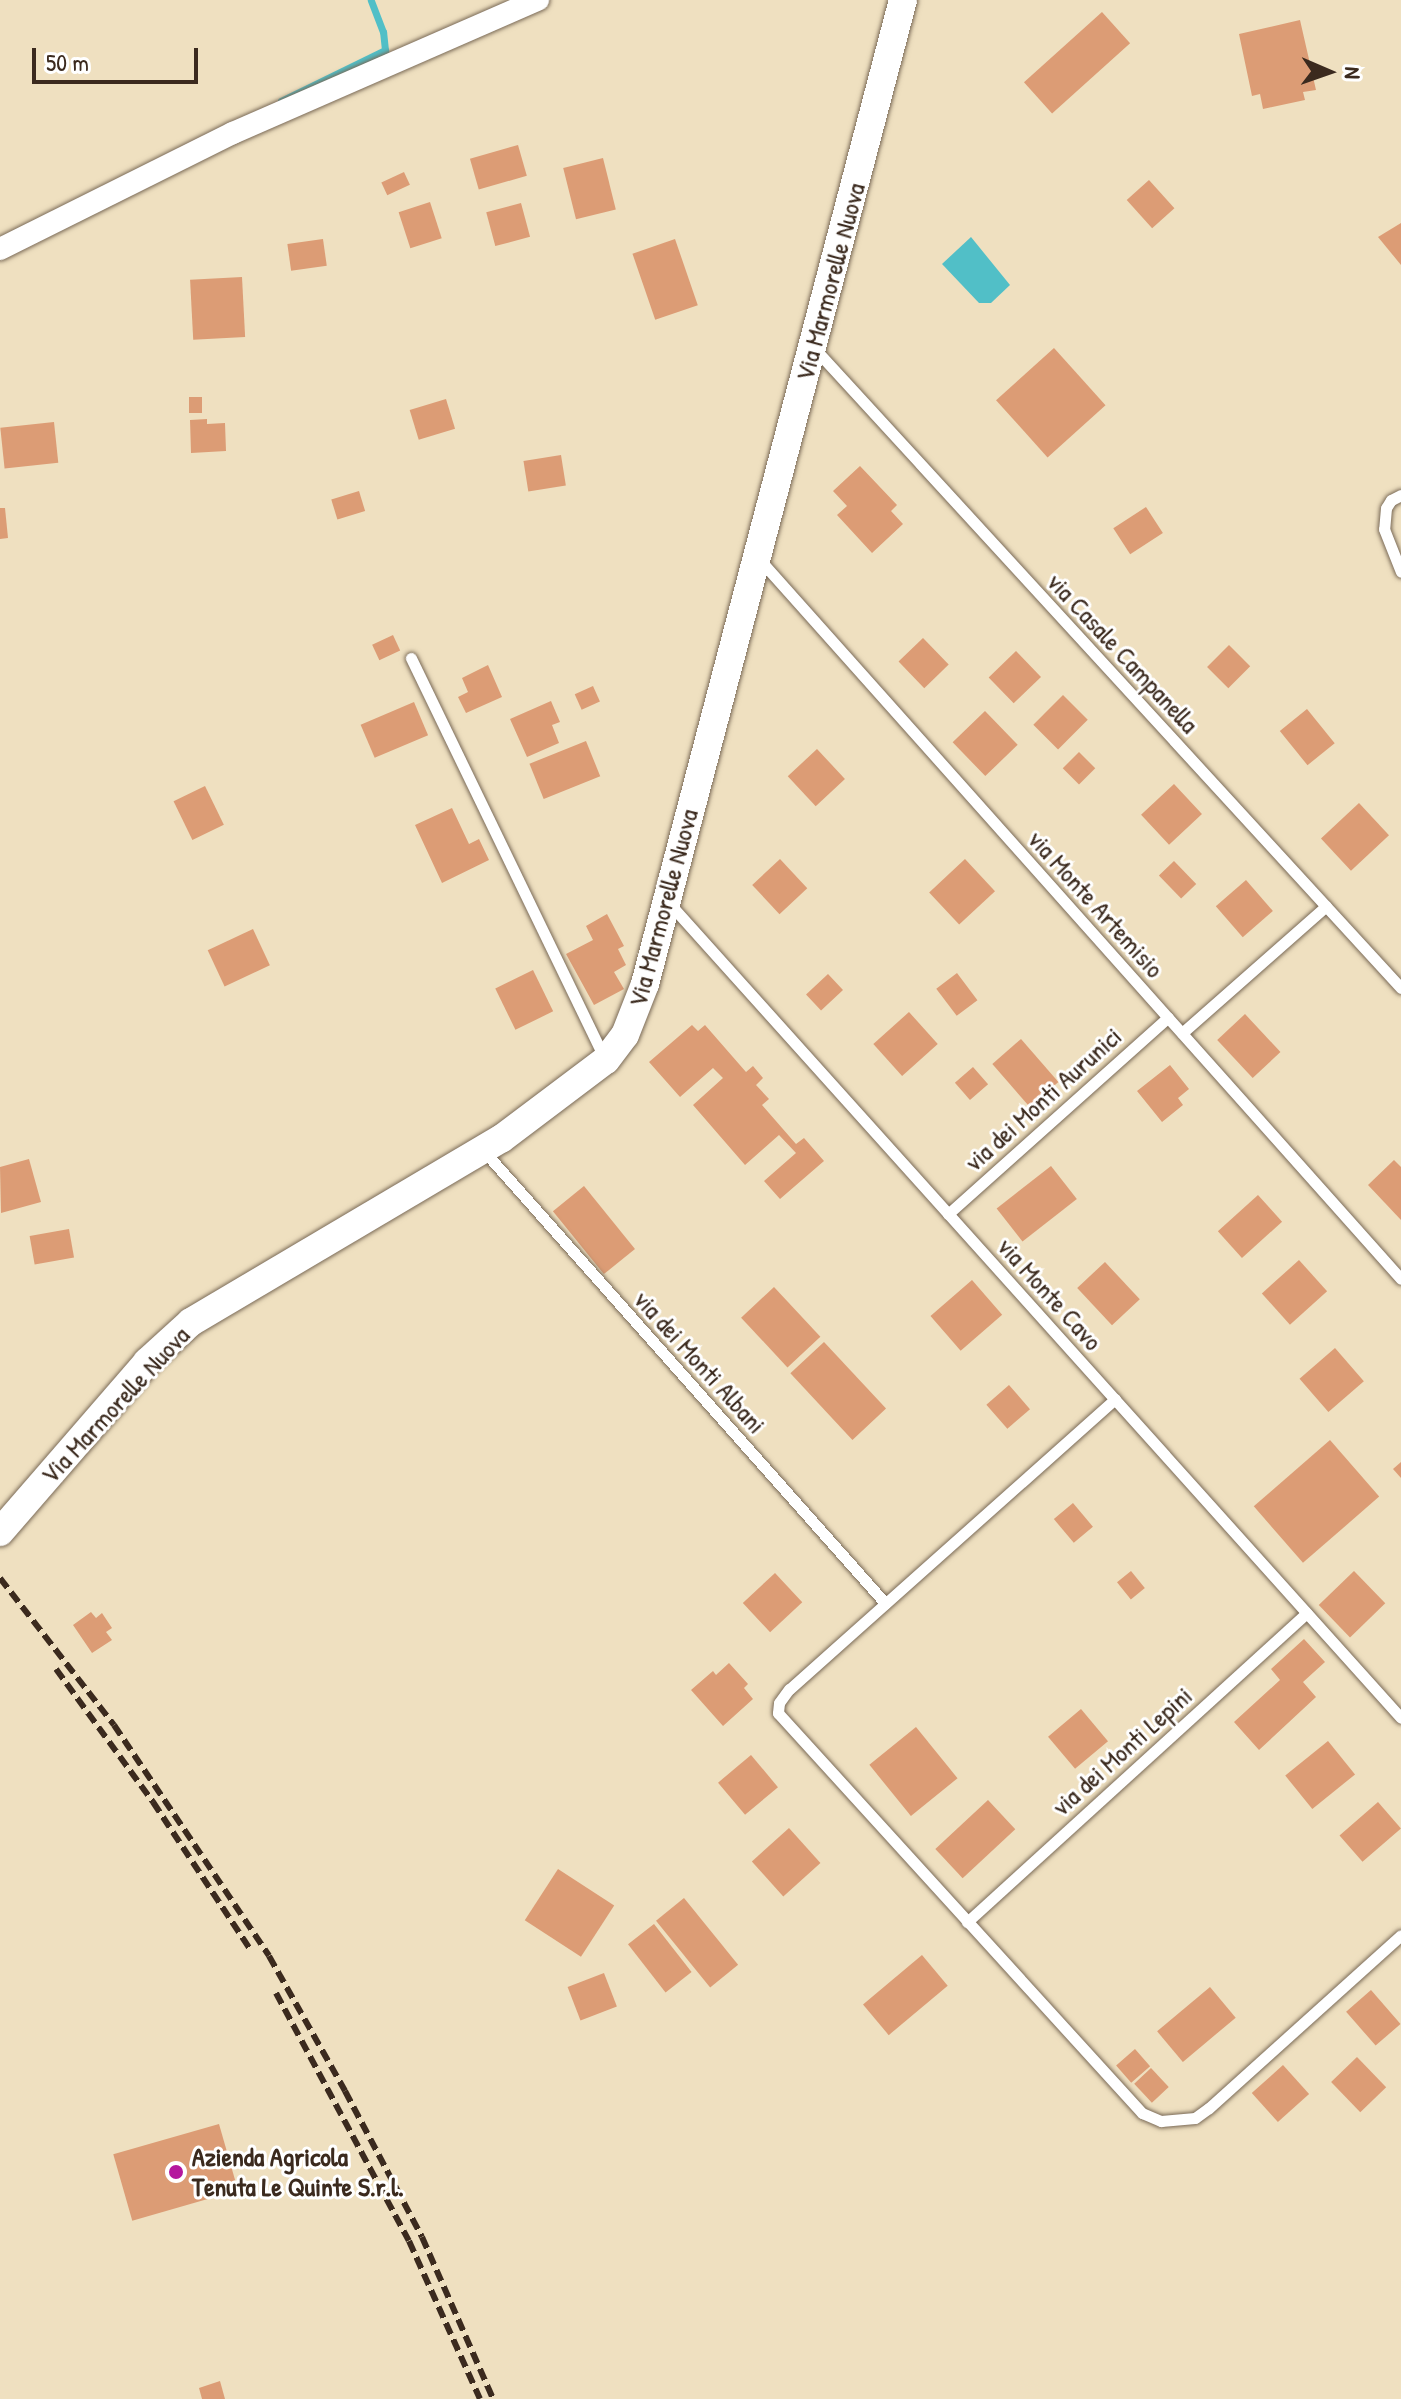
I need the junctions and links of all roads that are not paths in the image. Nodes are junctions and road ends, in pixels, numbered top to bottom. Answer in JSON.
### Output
{"nodes":[{"id":1,"x":538,"y":0,"type":"edge"},
{"id":2,"x":903,"y":0,"type":"edge"},
{"id":3,"x":0,"y":249,"type":"edge"},
{"id":4,"x":813,"y":347,"type":"junction"},
{"id":5,"x":1401,"y":495,"type":"edge"},
{"id":6,"x":758,"y":558,"type":"junction"},
{"id":7,"x":1401,"y":572,"type":"edge"},
{"id":8,"x":411,"y":658,"type":"dead end"},
{"id":9,"x":666,"y":900,"type":"junction"},
{"id":10,"x":1326,"y":906,"type":"junction"},
{"id":11,"x":1401,"y":988,"type":"edge"},
{"id":12,"x":1168,"y":1017,"type":"junction"},
{"id":13,"x":1182,"y":1033,"type":"junction"},
{"id":14,"x":606,"y":1060,"type":"junction"},
{"id":15,"x":483,"y":1150,"type":"junction"},
{"id":16,"x":948,"y":1214,"type":"junction"},
{"id":17,"x":1401,"y":1279,"type":"edge"},
{"id":18,"x":1115,"y":1399,"type":"junction"},
{"id":19,"x":0,"y":1532,"type":"edge"},
{"id":20,"x":885,"y":1603,"type":"junction"},
{"id":21,"x":1306,"y":1613,"type":"junction"},
{"id":22,"x":1401,"y":1718,"type":"edge"},
{"id":23,"x":967,"y":1922,"type":"junction"},
{"id":24,"x":1401,"y":1935,"type":"edge"}],
"edges":[{"from":1,"to":3,"type":"street"},
{"from":2,"to":4,"type":"street","name":"Via Marmorelle Nuova"},
{"from":4,"to":6,"type":"street","name":"Via Marmorelle Nuova"},
{"from":4,"to":10,"type":"lane","name":"via Casale Campanella"},
{"from":5,"to":7,"type":"lane"},
{"from":6,"to":9,"type":"street","name":"Via Marmorelle Nuova"},
{"from":6,"to":12,"type":"lane","name":"via Monte Artemisio"},
{"from":8,"to":14,"type":"lane"},
{"from":9,"to":14,"type":"street","name":"Via Marmorelle Nuova"},
{"from":9,"to":16,"type":"lane","name":"via Monte Cavo"},
{"from":10,"to":11,"type":"lane","name":"via Casale Campanella"},
{"from":10,"to":13,"type":"lane"},
{"from":12,"to":13,"type":"lane","name":"via Monte Artemisio"},
{"from":12,"to":16,"type":"lane","name":"via dei Monti Aurunici"},
{"from":13,"to":17,"type":"lane","name":"via Monte Artemisio"},
{"from":14,"to":15,"type":"street","name":"Via Marmorelle Nuova"},
{"from":15,"to":19,"type":"street","name":"Via Marmorelle Nuova"},
{"from":15,"to":20,"type":"lane","name":"via dei Monti Albani"},
{"from":16,"to":18,"type":"lane","name":"via Monte Cavo"},
{"from":18,"to":20,"type":"lane"},
{"from":18,"to":21,"type":"lane","name":"via Monte Cavo"},
{"from":20,"to":23,"type":"lane"},
{"from":21,"to":22,"type":"lane","name":"via Monte Cavo"},
{"from":21,"to":23,"type":"lane","name":"via dei Monti Lepini"},
{"from":23,"to":24,"type":"lane"}]}
